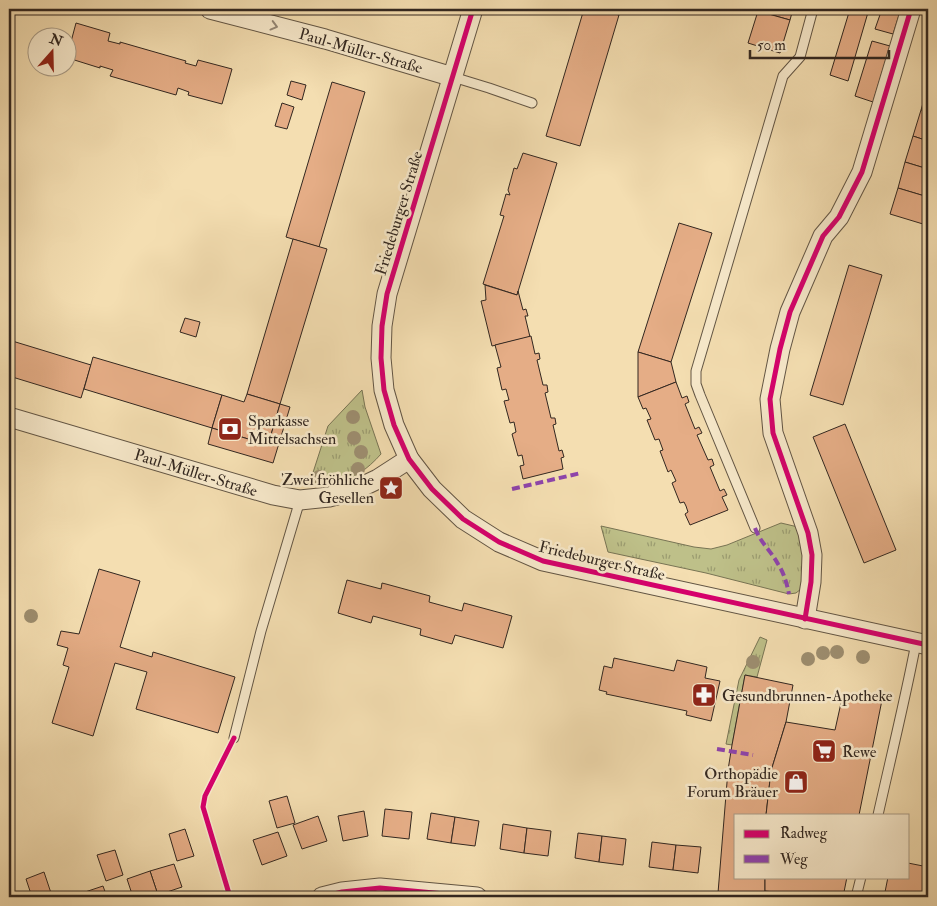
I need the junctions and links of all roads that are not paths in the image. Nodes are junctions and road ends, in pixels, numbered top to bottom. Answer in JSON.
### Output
{"nodes":[{"id":1,"x":210,"y":9,"type":"edge"},
{"id":2,"x":473,"y":9,"type":"edge"},
{"id":3,"x":813,"y":9,"type":"edge"},
{"id":4,"x":911,"y":9,"type":"edge"},
{"id":5,"x":453,"y":77,"type":"junction"},
{"id":6,"x":532,"y":103,"type":"dead end"},
{"id":7,"x":9,"y":417,"type":"edge"},
{"id":8,"x":408,"y":459,"type":"junction"},
{"id":9,"x":300,"y":500,"type":"junction"},
{"id":10,"x":755,"y":528,"type":"dead end"},
{"id":11,"x":805,"y":619,"type":"junction"},
{"id":12,"x":922,"y":644,"type":"edge"},
{"id":13,"x":234,"y":738,"type":"dead end"},
{"id":14,"x":878,"y":814,"type":"edge"},
{"id":15,"x":861,"y":878,"type":"edge"},
{"id":16,"x":322,"y":897,"type":"edge"},
{"id":17,"x":476,"y":897,"type":"edge"},
{"id":18,"x":856,"y":897,"type":"edge"}],
"edges":[{"from":1,"to":5,"type":"street","name":"Paul-Müller-Straße","one_way":true},
{"from":2,"to":5,"type":"street","name":"Friedeburger Straße"},
{"from":3,"to":10,"type":"lane"},
{"from":4,"to":11,"type":"street"},
{"from":5,"to":6,"type":"lane"},
{"from":5,"to":8,"type":"street","name":"Friedeburger Straße"},
{"from":7,"to":9,"type":"street","name":"Paul-Müller-Straße"},
{"from":8,"to":9,"type":"street","name":"Paul-Müller-Straße"},
{"from":8,"to":11,"type":"street","name":"Friedeburger Straße"},
{"from":9,"to":13,"type":"lane"},
{"from":11,"to":12,"type":"street","name":"Friedeburger Straße"},
{"from":12,"to":14,"type":"lane"},
{"from":15,"to":18,"type":"lane"},
{"from":16,"to":17,"type":"street"}]}
